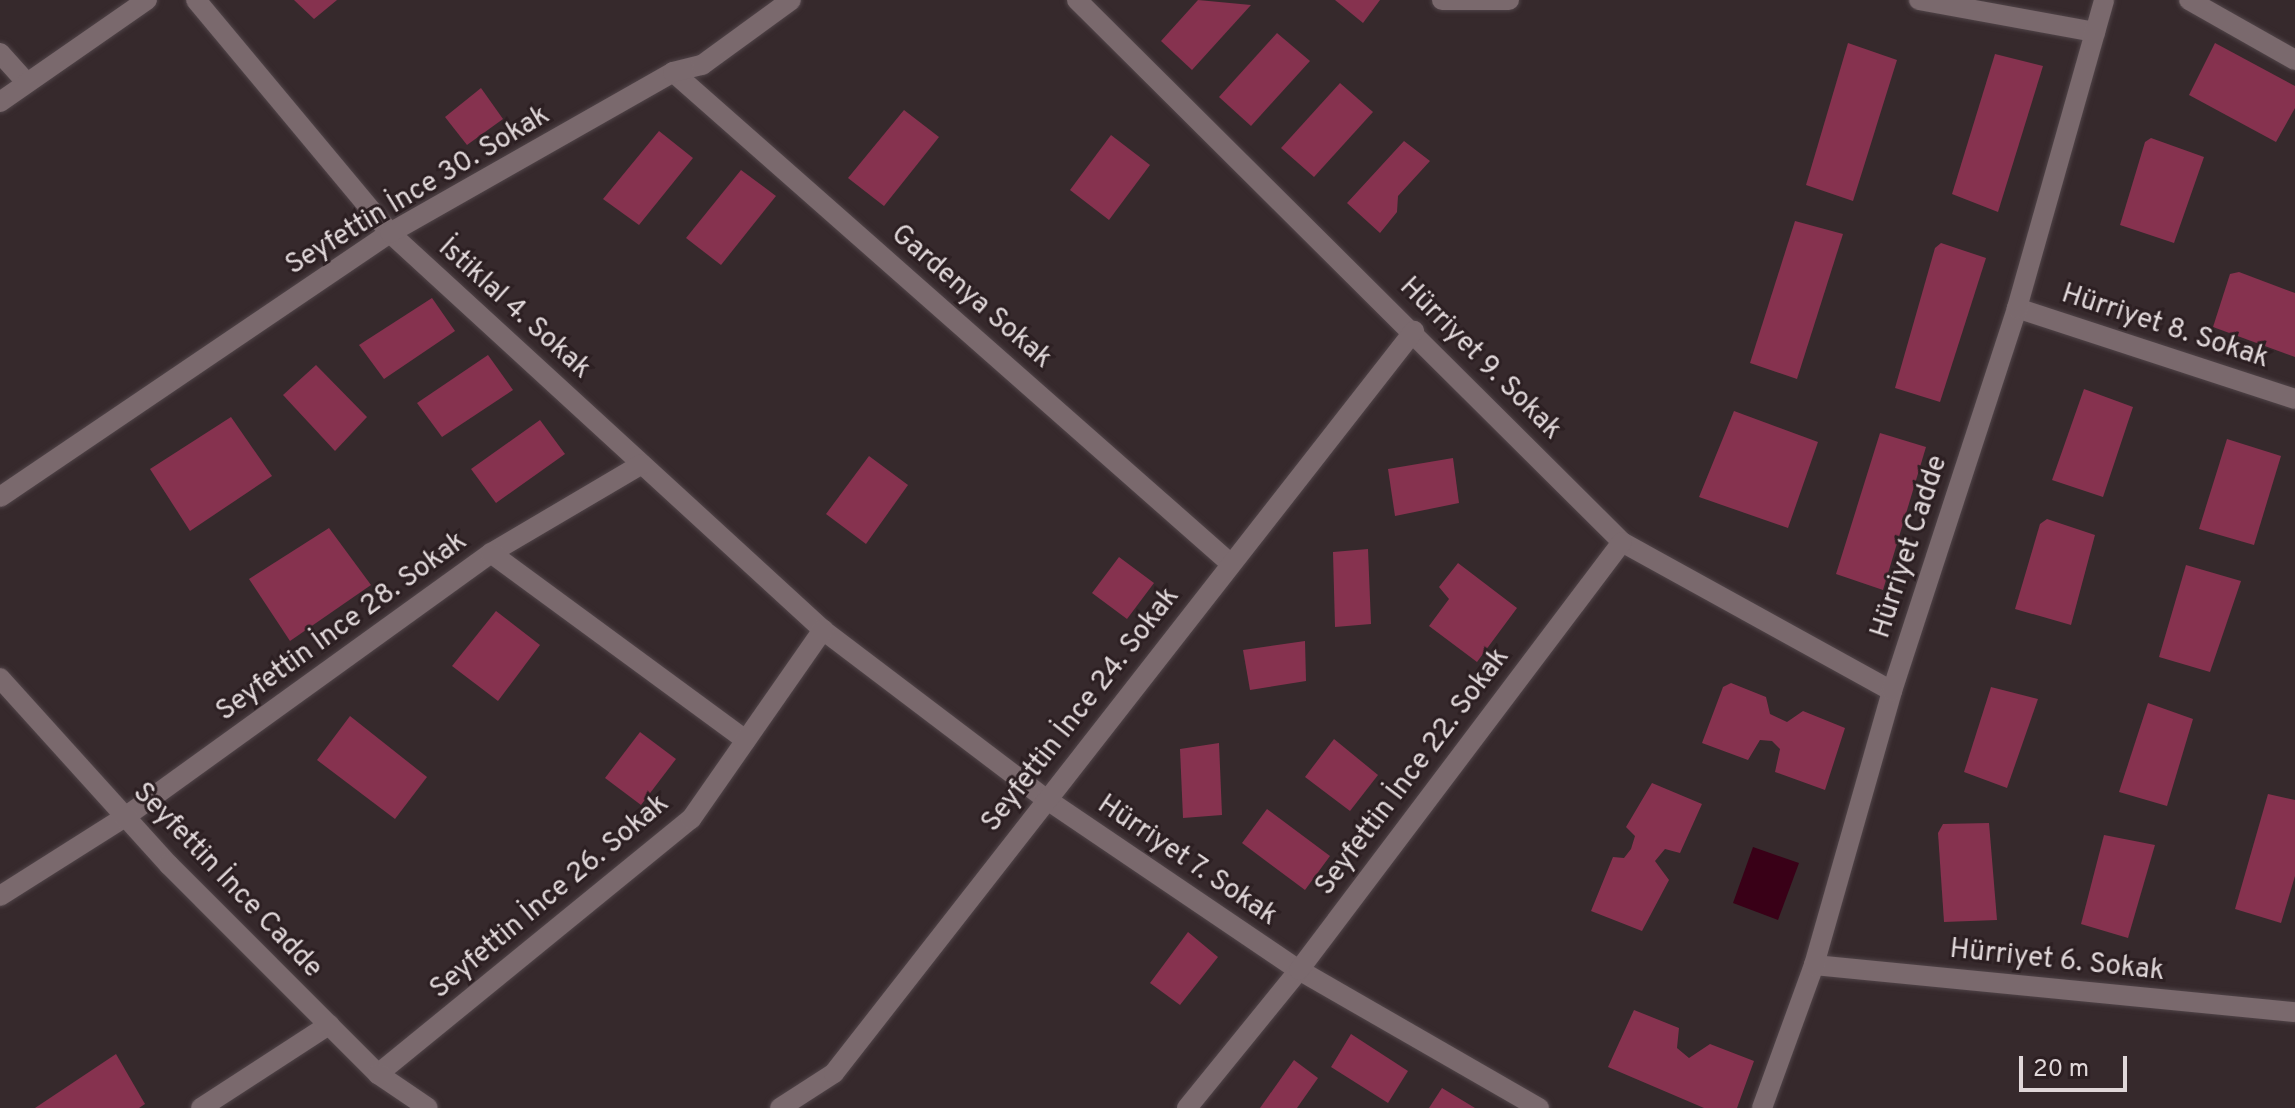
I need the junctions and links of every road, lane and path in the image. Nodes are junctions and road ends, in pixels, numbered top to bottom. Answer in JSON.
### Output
{"nodes":[{"id":1,"x":147,"y":0,"type":"edge"},
{"id":2,"x":196,"y":0,"type":"edge"},
{"id":3,"x":791,"y":0,"type":"edge"},
{"id":4,"x":1077,"y":0,"type":"edge"},
{"id":5,"x":1442,"y":0,"type":"edge"},
{"id":6,"x":1509,"y":0,"type":"edge"},
{"id":7,"x":1919,"y":0,"type":"edge"},
{"id":8,"x":2104,"y":0,"type":"edge"},
{"id":9,"x":2189,"y":0,"type":"edge"},
{"id":10,"x":2095,"y":32,"type":"junction"},
{"id":11,"x":0,"y":53,"type":"edge"},
{"id":12,"x":2295,"y":60,"type":"edge"},
{"id":13,"x":673,"y":72,"type":"junction"},
{"id":14,"x":27,"y":83,"type":"junction"},
{"id":15,"x":0,"y":102,"type":"edge"},
{"id":16,"x":390,"y":233,"type":"junction"},
{"id":17,"x":2017,"y":308,"type":"junction"},
{"id":18,"x":1414,"y":331,"type":"junction"},
{"id":19,"x":2295,"y":399,"type":"edge"},
{"id":20,"x":642,"y":464,"type":"junction"},
{"id":21,"x":0,"y":497,"type":"edge"},
{"id":22,"x":1622,"y":542,"type":"junction"},
{"id":23,"x":491,"y":553,"type":"junction"},
{"id":24,"x":1231,"y":564,"type":"junction"},
{"id":25,"x":823,"y":630,"type":"junction"},
{"id":26,"x":0,"y":678,"type":"edge"},
{"id":27,"x":1892,"y":691,"type":"junction"},
{"id":28,"x":746,"y":740,"type":"junction"},
{"id":29,"x":1046,"y":799,"type":"junction"},
{"id":30,"x":125,"y":817,"type":"junction"},
{"id":31,"x":0,"y":896,"type":"edge"},
{"id":32,"x":1814,"y":965,"type":"junction"},
{"id":33,"x":1299,"y":970,"type":"junction"},
{"id":34,"x":2295,"y":1012,"type":"edge"},
{"id":35,"x":329,"y":1025,"type":"junction"},
{"id":36,"x":378,"y":1074,"type":"junction"},
{"id":37,"x":201,"y":1108,"type":"edge"},
{"id":38,"x":428,"y":1108,"type":"edge"},
{"id":39,"x":780,"y":1108,"type":"edge"},
{"id":40,"x":1187,"y":1108,"type":"edge"},
{"id":41,"x":1539,"y":1108,"type":"edge"},
{"id":42,"x":1762,"y":1108,"type":"edge"}],
"edges":[{"from":1,"to":14,"type":"street"},
{"from":2,"to":16,"type":"street","name":"İstiklal 4. Sokak"},
{"from":3,"to":13,"type":"street","name":"Seyfettin İnce 30. Sokak"},
{"from":4,"to":18,"type":"street","name":"Hürriyet 9. Sokak"},
{"from":5,"to":6,"type":"street"},
{"from":7,"to":10,"type":"street"},
{"from":8,"to":10,"type":"street","name":"Hürriyet Cadde"},
{"from":9,"to":12,"type":"street"},
{"from":10,"to":17,"type":"street","name":"Hürriyet Cadde"},
{"from":11,"to":14,"type":"street"},
{"from":13,"to":16,"type":"street","name":"Seyfettin İnce 30. Sokak"},
{"from":13,"to":24,"type":"street","name":"Gardenya Sokak"},
{"from":14,"to":15,"type":"street"},
{"from":16,"to":20,"type":"street","name":"İstiklal 4. Sokak"},
{"from":16,"to":21,"type":"street","name":"Seyfettin İnce 30. Sokak"},
{"from":17,"to":19,"type":"street","name":"Hürriyet 8. Sokak"},
{"from":17,"to":27,"type":"street","name":"Hürriyet Cadde"},
{"from":18,"to":22,"type":"street","name":"Hürriyet 9. Sokak"},
{"from":18,"to":24,"type":"street","name":"Seyfettin İnce 24. Sokak"},
{"from":20,"to":23,"type":"street"},
{"from":20,"to":25,"type":"street","name":"İstiklal 4. Sokak"},
{"from":22,"to":27,"type":"street","name":"Hürriyet 9. Sokak"},
{"from":22,"to":33,"type":"street","name":"Seyfettin İnce 22. Sokak"},
{"from":23,"to":28,"type":"street","name":"Seyfettin İnce 28. Sokak"},
{"from":23,"to":30,"type":"street","name":"Seyfettin İnce 28. Sokak"},
{"from":24,"to":29,"type":"street","name":"Seyfettin İnce 24. Sokak"},
{"from":25,"to":28,"type":"street","name":"Seyfettin İnce 26. Sokak"},
{"from":25,"to":29,"type":"street","name":"Hürriyet 7. Sokak"},
{"from":26,"to":30,"type":"street","name":"Seyfettin İnce Cadde"},
{"from":27,"to":32,"type":"street","name":"Hürriyet Cadde"},
{"from":28,"to":36,"type":"street","name":"Seyfettin İnce 26. Sokak"},
{"from":29,"to":33,"type":"street","name":"Hürriyet 7. Sokak"},
{"from":29,"to":39,"type":"street","name":"Seyfettin İnce 24. Sokak"},
{"from":30,"to":31,"type":"street","name":"Seyfettin İnce 28. Sokak"},
{"from":30,"to":35,"type":"street","name":"Seyfettin İnce Cadde"},
{"from":32,"to":34,"type":"street","name":"Hürriyet 6. Sokak"},
{"from":32,"to":42,"type":"street","name":"Hürriyet Cadde"},
{"from":33,"to":40,"type":"street","name":"Seyfettin İnce 22. Sokak"},
{"from":33,"to":41,"type":"street","name":"Hürriyet 7. Sokak"},
{"from":35,"to":36,"type":"street","name":"Seyfettin İnce Cadde"},
{"from":35,"to":37,"type":"street"},
{"from":36,"to":38,"type":"street","name":"Seyfettin İnce Cadde"}]}
